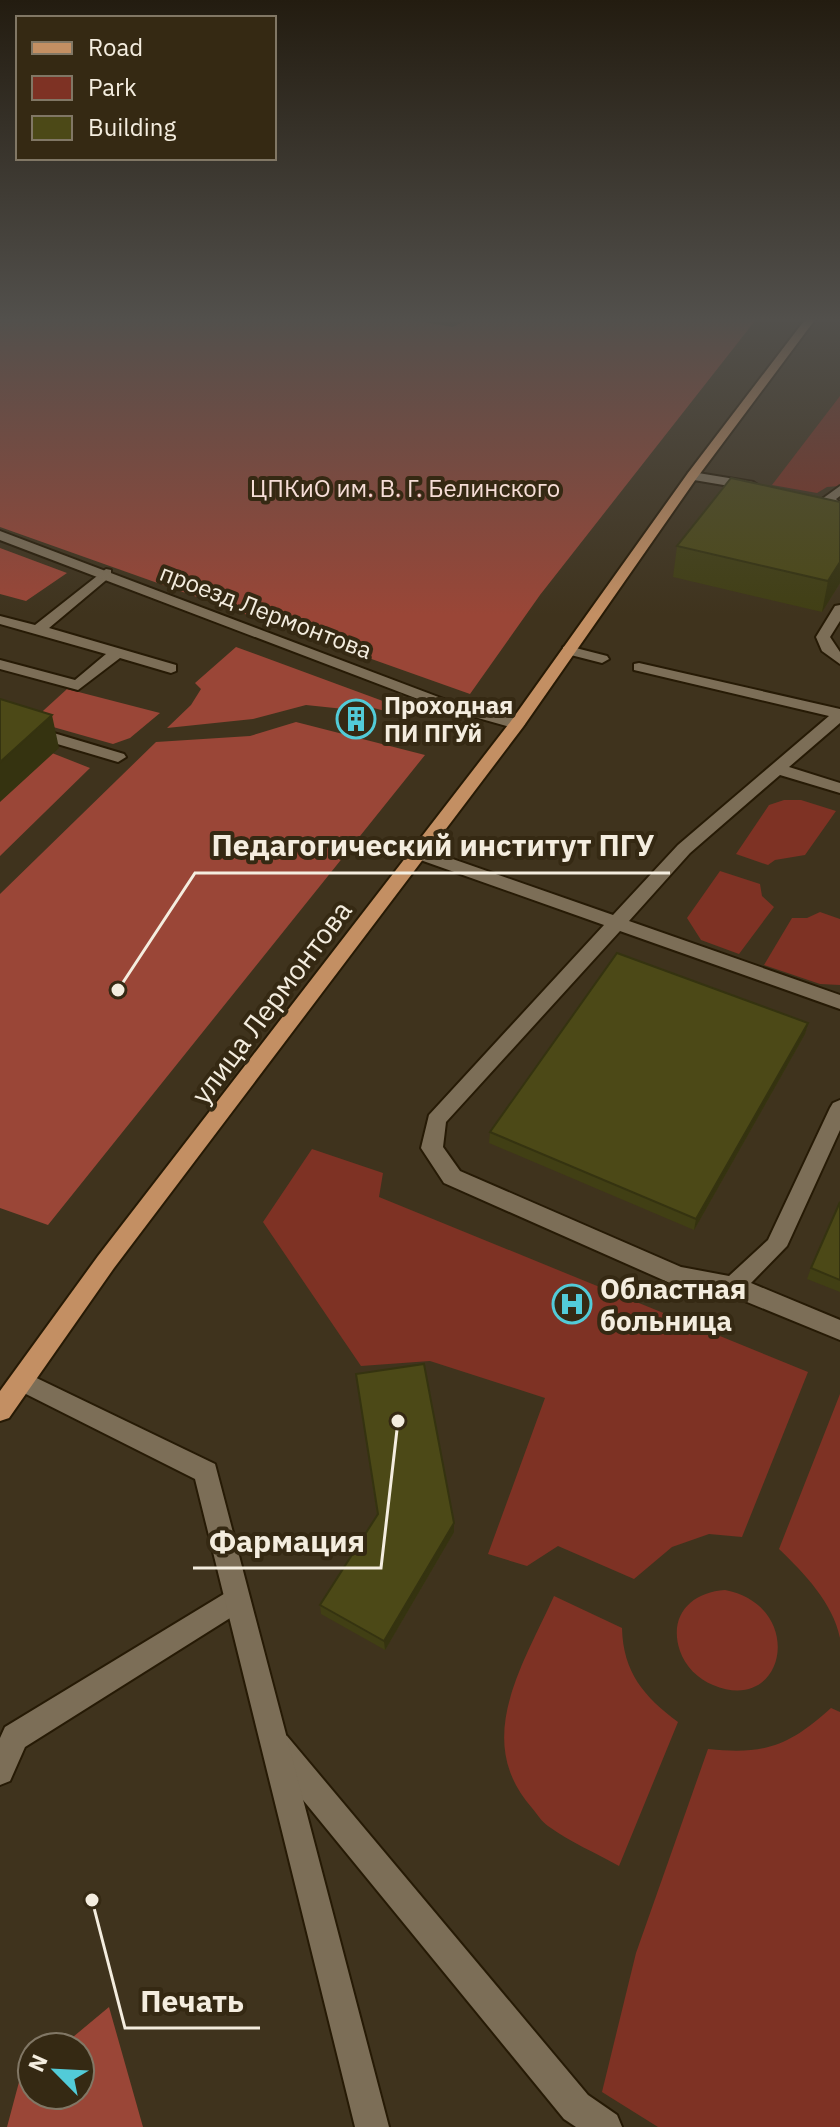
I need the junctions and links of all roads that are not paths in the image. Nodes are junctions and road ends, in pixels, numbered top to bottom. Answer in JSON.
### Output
{"nodes":[{"id":1,"x":737,"y":416,"type":"edge"},
{"id":2,"x":692,"y":476,"type":"junction"},
{"id":3,"x":771,"y":489,"type":"edge"},
{"id":4,"x":840,"y":490,"type":"edge"},
{"id":5,"x":840,"y":510,"type":"edge"},
{"id":6,"x":0,"y":535,"type":"edge"},
{"id":7,"x":106,"y":573,"type":"junction"},
{"id":8,"x":840,"y":609,"type":"edge"},
{"id":9,"x":0,"y":620,"type":"edge"},
{"id":10,"x":38,"y":630,"type":"junction"},
{"id":11,"x":568,"y":650,"type":"junction"},
{"id":12,"x":117,"y":653,"type":"junction"},
{"id":13,"x":602,"y":659,"type":"dead end"},
{"id":14,"x":840,"y":660,"type":"edge"},
{"id":15,"x":0,"y":664,"type":"edge"},
{"id":16,"x":639,"y":667,"type":"dead end"},
{"id":17,"x":171,"y":668,"type":"dead end"},
{"id":18,"x":840,"y":715,"type":"edge"},
{"id":19,"x":0,"y":722,"type":"edge"},
{"id":20,"x":517,"y":724,"type":"junction"},
{"id":21,"x":118,"y":757,"type":"dead end"},
{"id":22,"x":778,"y":769,"type":"junction"},
{"id":23,"x":840,"y":788,"type":"edge"},
{"id":24,"x":418,"y":853,"type":"junction"},
{"id":25,"x":616,"y":921,"type":"junction"},
{"id":26,"x":840,"y":1002,"type":"edge"},
{"id":27,"x":840,"y":1108,"type":"edge"},
{"id":28,"x":733,"y":1286,"type":"junction"},
{"id":29,"x":840,"y":1330,"type":"edge"},
{"id":30,"x":22,"y":1381,"type":"junction"},
{"id":31,"x":0,"y":1410,"type":"edge"},
{"id":32,"x":237,"y":1599,"type":"junction"},
{"id":33,"x":272,"y":1740,"type":"junction"},
{"id":34,"x":0,"y":1771,"type":"edge"},
{"id":35,"x":372,"y":2127,"type":"edge"},
{"id":36,"x":605,"y":2127,"type":"edge"}],
"edges":[{"from":1,"to":2,"type":"main road","name":"улица Лермонтова"},
{"from":2,"to":3,"type":"street"},
{"from":2,"to":11,"type":"main road","name":"улица Лермонтова"},
{"from":4,"to":5,"type":"street"},
{"from":6,"to":7,"type":"street","name":"проезд Лермонтова"},
{"from":7,"to":10,"type":"street"},
{"from":7,"to":20,"type":"street","name":"проезд Лермонтова"},
{"from":8,"to":14,"type":"street"},
{"from":9,"to":10,"type":"street"},
{"from":10,"to":12,"type":"street"},
{"from":11,"to":13,"type":"street"},
{"from":11,"to":20,"type":"main road","name":"улица Лермонтова"},
{"from":12,"to":15,"type":"street"},
{"from":12,"to":17,"type":"street"},
{"from":16,"to":18,"type":"street"},
{"from":18,"to":22,"type":"street"},
{"from":19,"to":21,"type":"street"},
{"from":20,"to":24,"type":"main road","name":"улица Лермонтова"},
{"from":22,"to":23,"type":"street"},
{"from":22,"to":25,"type":"street"},
{"from":24,"to":25,"type":"street"},
{"from":24,"to":30,"type":"main road","name":"улица Лермонтова"},
{"from":25,"to":26,"type":"street"},
{"from":25,"to":28,"type":"street"},
{"from":27,"to":28,"type":"street"},
{"from":28,"to":29,"type":"street"},
{"from":30,"to":31,"type":"main road","name":"улица Лермонтова"},
{"from":30,"to":32,"type":"street"},
{"from":32,"to":33,"type":"street"},
{"from":32,"to":34,"type":"street"},
{"from":33,"to":35,"type":"street"},
{"from":33,"to":36,"type":"street"}]}
